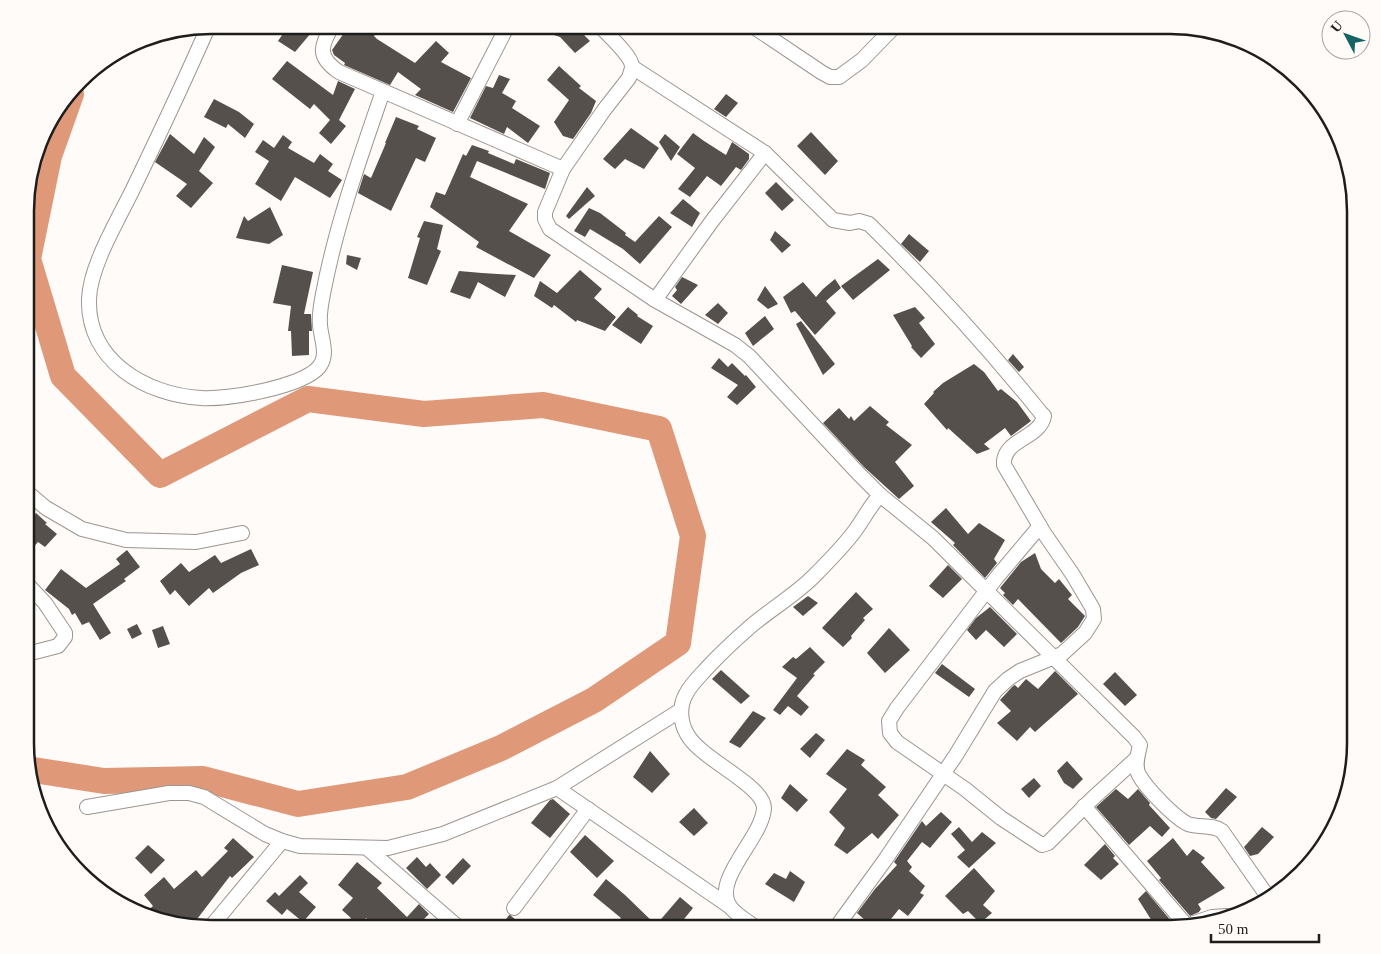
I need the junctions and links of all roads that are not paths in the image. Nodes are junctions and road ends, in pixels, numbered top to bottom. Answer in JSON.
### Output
{"nodes":[{"id":1,"x":205,"y":34,"type":"edge"},
{"id":2,"x":328,"y":34,"type":"edge"},
{"id":3,"x":503,"y":34,"type":"edge"},
{"id":4,"x":607,"y":34,"type":"edge"},
{"id":5,"x":764,"y":34,"type":"edge"},
{"id":6,"x":887,"y":34,"type":"edge"},
{"id":7,"x":632,"y":67,"type":"junction"},
{"id":8,"x":383,"y":91,"type":"junction"},
{"id":9,"x":457,"y":124,"type":"junction"},
{"id":10,"x":765,"y":153,"type":"junction"},
{"id":11,"x":563,"y":169,"type":"junction"},
{"id":12,"x":655,"y":300,"type":"junction"},
{"id":13,"x":880,"y":495,"type":"junction"},
{"id":14,"x":34,"y":498,"type":"edge"},
{"id":15,"x":1040,"y":526,"type":"junction"},
{"id":16,"x":242,"y":533,"type":"dead end"},
{"id":17,"x":34,"y":592,"type":"edge"},
{"id":18,"x":986,"y":592,"type":"junction"},
{"id":19,"x":34,"y":652,"type":"edge"},
{"id":20,"x":1054,"y":657,"type":"junction"},
{"id":21,"x":681,"y":710,"type":"junction"},
{"id":22,"x":1137,"y":758,"type":"junction"},
{"id":23,"x":943,"y":773,"type":"junction"},
{"id":24,"x":557,"y":788,"type":"junction"},
{"id":25,"x":1084,"y":806,"type":"junction"},
{"id":26,"x":87,"y":807,"type":"dead end"},
{"id":27,"x":588,"y":809,"type":"junction"},
{"id":28,"x":282,"y":842,"type":"junction"},
{"id":29,"x":368,"y":849,"type":"junction"},
{"id":30,"x":1265,"y":892,"type":"edge"},
{"id":31,"x":729,"y":906,"type":"junction"},
{"id":32,"x":514,"y":908,"type":"dead end"},
{"id":33,"x":216,"y":920,"type":"edge"},
{"id":34,"x":449,"y":920,"type":"edge"},
{"id":35,"x":747,"y":920,"type":"edge"},
{"id":36,"x":842,"y":920,"type":"edge"},
{"id":37,"x":1182,"y":920,"type":"edge"}],
"edges":[{"from":1,"to":8,"type":"street"},
{"from":2,"to":8,"type":"street"},
{"from":3,"to":9,"type":"street"},
{"from":4,"to":7,"type":"street"},
{"from":5,"to":6,"type":"street"},
{"from":7,"to":10,"type":"street"},
{"from":7,"to":11,"type":"street"},
{"from":8,"to":9,"type":"street"},
{"from":9,"to":11,"type":"street"},
{"from":10,"to":12,"type":"street"},
{"from":10,"to":15,"type":"street"},
{"from":11,"to":12,"type":"street"},
{"from":12,"to":13,"type":"street"},
{"from":13,"to":18,"type":"street"},
{"from":13,"to":21,"type":"street"},
{"from":14,"to":16,"type":"street"},
{"from":15,"to":18,"type":"street"},
{"from":15,"to":20,"type":"street"},
{"from":17,"to":19,"type":"street"},
{"from":18,"to":20,"type":"street"},
{"from":18,"to":23,"type":"street"},
{"from":20,"to":22,"type":"street"},
{"from":20,"to":23,"type":"street"},
{"from":21,"to":24,"type":"street"},
{"from":21,"to":31,"type":"street"},
{"from":22,"to":25,"type":"street"},
{"from":22,"to":30,"type":"street"},
{"from":23,"to":25,"type":"street"},
{"from":23,"to":36,"type":"street"},
{"from":24,"to":27,"type":"street"},
{"from":24,"to":29,"type":"street"},
{"from":25,"to":37,"type":"street"},
{"from":26,"to":28,"type":"street"},
{"from":27,"to":31,"type":"street"},
{"from":27,"to":32,"type":"street"},
{"from":28,"to":29,"type":"street"},
{"from":28,"to":33,"type":"street"},
{"from":29,"to":34,"type":"street"},
{"from":31,"to":35,"type":"street"}]}
